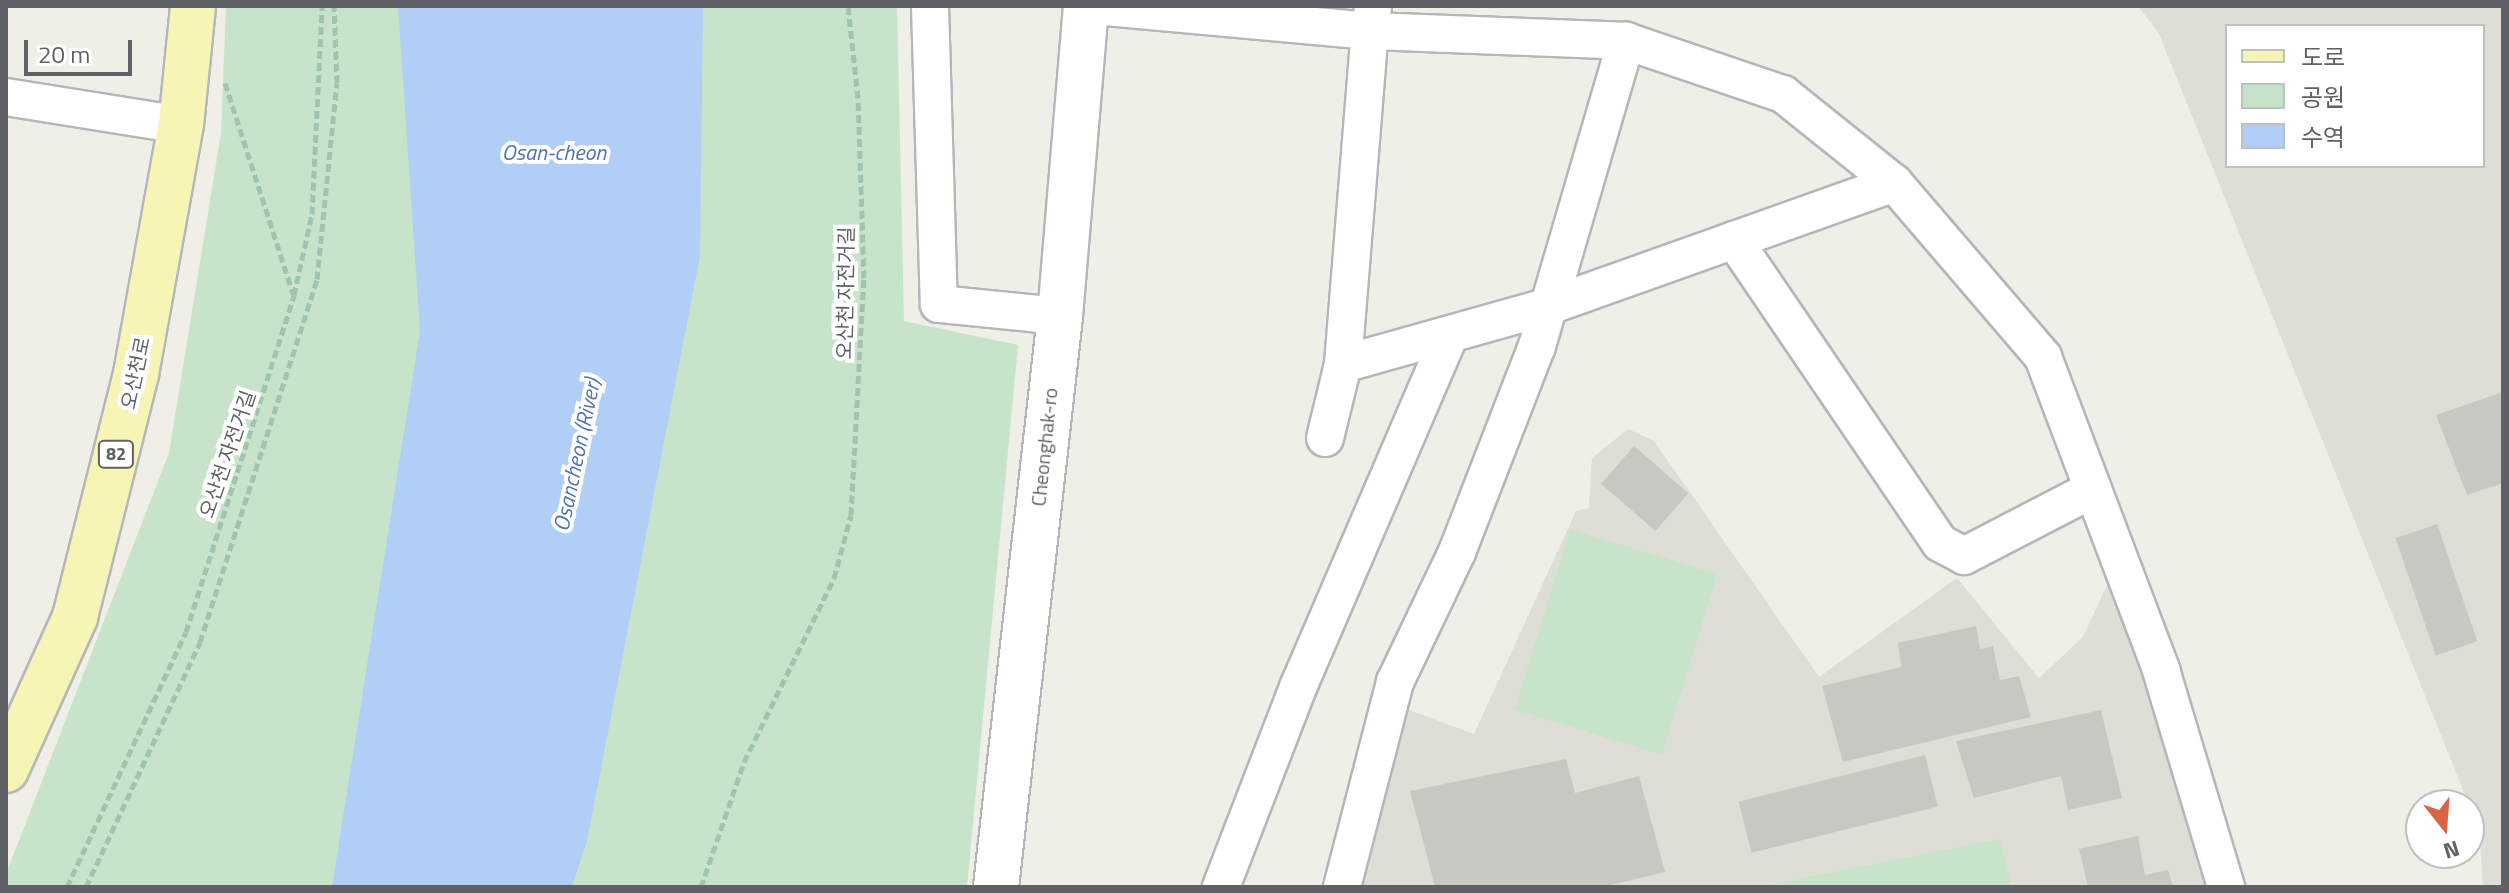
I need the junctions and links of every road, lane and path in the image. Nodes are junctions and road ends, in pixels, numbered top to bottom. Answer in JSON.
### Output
{"nodes":[{"id":1,"x":322,"y":6,"type":"edge"},
{"id":2,"x":334,"y":6,"type":"edge"},
{"id":3,"x":848,"y":6,"type":"edge"},
{"id":4,"x":930,"y":6,"type":"edge"},
{"id":5,"x":1086,"y":6,"type":"edge"},
{"id":6,"x":1095,"y":6,"type":"edge"},
{"id":7,"x":1372,"y":19,"type":"edge"},
{"id":8,"x":193,"y":27,"type":"edge"},
{"id":9,"x":1626,"y":41,"type":"junction"},
{"id":10,"x":6,"y":97,"type":"edge"},
{"id":11,"x":181,"y":125,"type":"junction"},
{"id":12,"x":1894,"y":183,"type":"junction"},
{"id":13,"x":1734,"y":240,"type":"junction"},
{"id":14,"x":294,"y":295,"type":"junction"},
{"id":15,"x":1549,"y":306,"type":"junction"},
{"id":16,"x":1060,"y":316,"type":"junction"},
{"id":17,"x":1449,"y":337,"type":"junction"},
{"id":18,"x":1343,"y":364,"type":"junction"},
{"id":19,"x":1325,"y":438,"type":"dead end"},
{"id":20,"x":2093,"y":489,"type":"junction"},
{"id":21,"x":6,"y":770,"type":"edge"},
{"id":22,"x":67,"y":887,"type":"edge"},
{"id":23,"x":86,"y":887,"type":"edge"},
{"id":24,"x":701,"y":887,"type":"edge"},
{"id":25,"x":996,"y":887,"type":"edge"},
{"id":26,"x":1221,"y":887,"type":"edge"},
{"id":27,"x":1342,"y":887,"type":"edge"},
{"id":28,"x":2226,"y":887,"type":"edge"}],
"edges":[{"from":1,"to":14,"type":"path","name":"오산천 자전거길"},
{"from":2,"to":23,"type":"path"},
{"from":3,"to":24,"type":"path","name":"오산천 자전거길"},
{"from":4,"to":16,"type":"street"},
{"from":5,"to":16,"type":"street","name":"Cheonghak-ro"},
{"from":6,"to":7,"type":"street"},
{"from":7,"to":9,"type":"street"},
{"from":7,"to":18,"type":"street"},
{"from":8,"to":11,"type":"main road","name":"오산천로","number":"82"},
{"from":8,"to":14,"type":"path"},
{"from":9,"to":12,"type":"street"},
{"from":9,"to":15,"type":"street"},
{"from":10,"to":11,"type":"street"},
{"from":11,"to":21,"type":"main road","name":"오산천로","number":"82"},
{"from":12,"to":13,"type":"street"},
{"from":12,"to":20,"type":"street"},
{"from":13,"to":15,"type":"street"},
{"from":13,"to":20,"type":"street"},
{"from":14,"to":22,"type":"path","name":"오산천 자전거길"},
{"from":15,"to":17,"type":"street"},
{"from":15,"to":27,"type":"street"},
{"from":16,"to":25,"type":"street","name":"Cheonghak-ro"},
{"from":17,"to":18,"type":"street"},
{"from":17,"to":26,"type":"street"},
{"from":18,"to":19,"type":"street"},
{"from":20,"to":28,"type":"street"}]}
